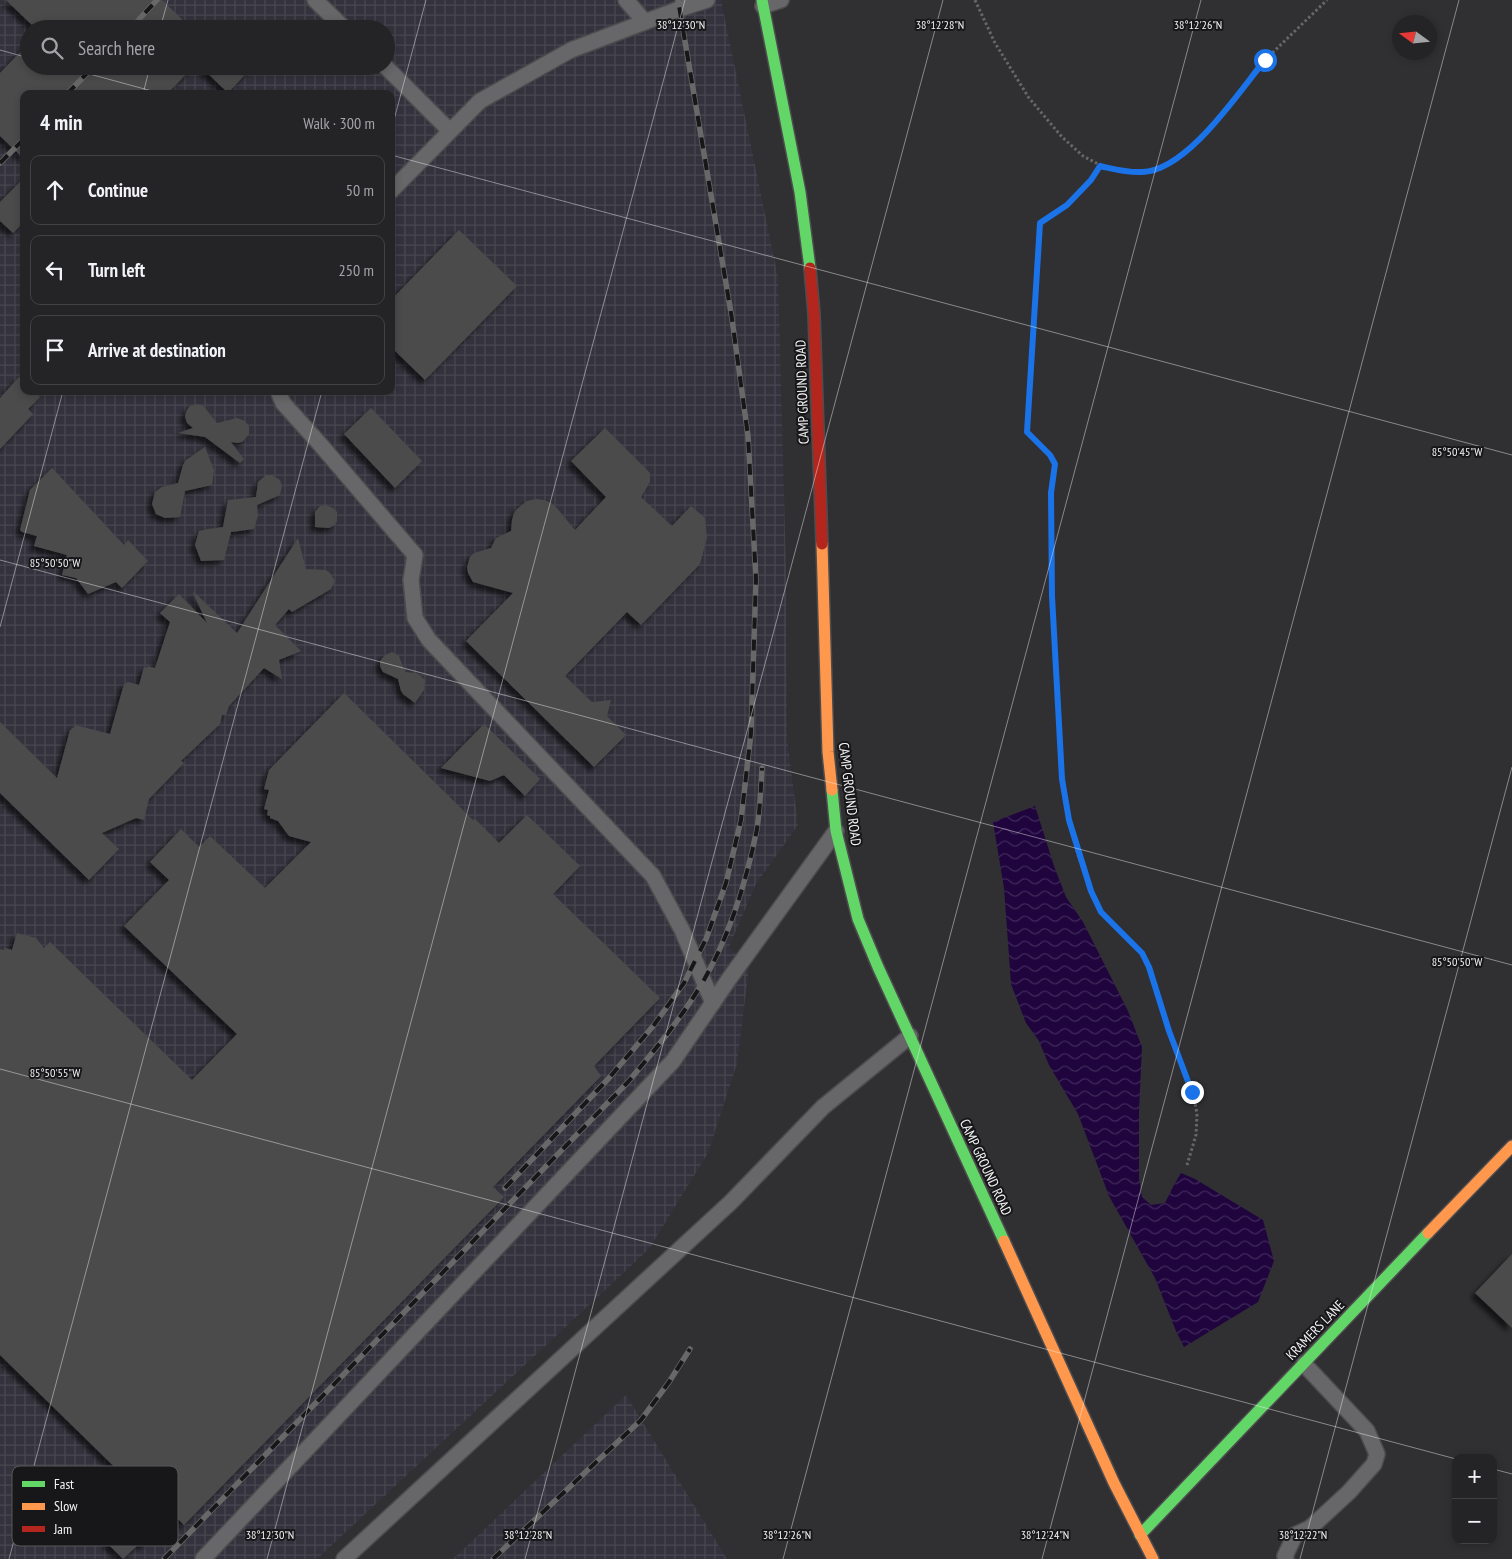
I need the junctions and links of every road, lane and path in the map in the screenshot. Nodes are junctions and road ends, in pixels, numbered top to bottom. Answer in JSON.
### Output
{"nodes":[{"id":1,"x":315,"y":0,"type":"edge"},
{"id":2,"x":626,"y":0,"type":"edge"},
{"id":3,"x":708,"y":0,"type":"edge"},
{"id":4,"x":781,"y":0,"type":"edge"},
{"id":5,"x":975,"y":0,"type":"edge"},
{"id":6,"x":1327,"y":0,"type":"edge"},
{"id":7,"x":763,"y":3,"type":"edge"},
{"id":8,"x":336,"y":20,"type":"edge"},
{"id":9,"x":646,"y":22,"type":"junction"},
{"id":10,"x":394,"y":75,"type":"edge"},
{"id":11,"x":450,"y":131,"type":"junction"},
{"id":12,"x":1100,"y":166,"type":"junction"},
{"id":13,"x":395,"y":187,"type":"edge"},
{"id":14,"x":279,"y":395,"type":"edge"},
{"id":15,"x":836,"y":831,"type":"junction"},
{"id":16,"x":713,"y":1002,"type":"junction"},
{"id":17,"x":910,"y":1036,"type":"junction"},
{"id":18,"x":1512,"y":1146,"type":"edge"},
{"id":19,"x":1187,"y":1165,"type":"dead end"},
{"id":20,"x":1304,"y":1364,"type":"junction"},
{"id":21,"x":1140,"y":1535,"type":"junction"},
{"id":22,"x":203,"y":1559,"type":"edge"},
{"id":23,"x":344,"y":1559,"type":"edge"},
{"id":24,"x":1153,"y":1559,"type":"edge"},
{"id":25,"x":1286,"y":1559,"type":"edge"}],
"edges":[{"from":1,"to":8,"type":"lane"},
{"from":2,"to":9,"type":"lane"},
{"from":3,"to":9,"type":"lane"},
{"from":4,"to":7,"type":"lane"},
{"from":5,"to":12,"type":"path"},
{"from":6,"to":12,"type":"path"},
{"from":7,"to":15,"type":"street","name":"CAMP GROUND ROAD"},
{"from":9,"to":11,"type":"lane"},
{"from":10,"to":11,"type":"lane"},
{"from":11,"to":13,"type":"lane"},
{"from":12,"to":19,"type":"path"},
{"from":14,"to":16,"type":"lane"},
{"from":15,"to":16,"type":"lane"},
{"from":15,"to":17,"type":"street","name":"CAMP GROUND ROAD"},
{"from":16,"to":22,"type":"lane"},
{"from":17,"to":21,"type":"street","name":"CAMP GROUND ROAD"},
{"from":17,"to":23,"type":"lane"},
{"from":18,"to":20,"type":"street","name":"KRAMERS LANE"},
{"from":20,"to":21,"type":"street","name":"KRAMERS LANE"},
{"from":20,"to":25,"type":"lane"},
{"from":21,"to":24,"type":"street","name":"CAMP GROUND ROAD"}]}
